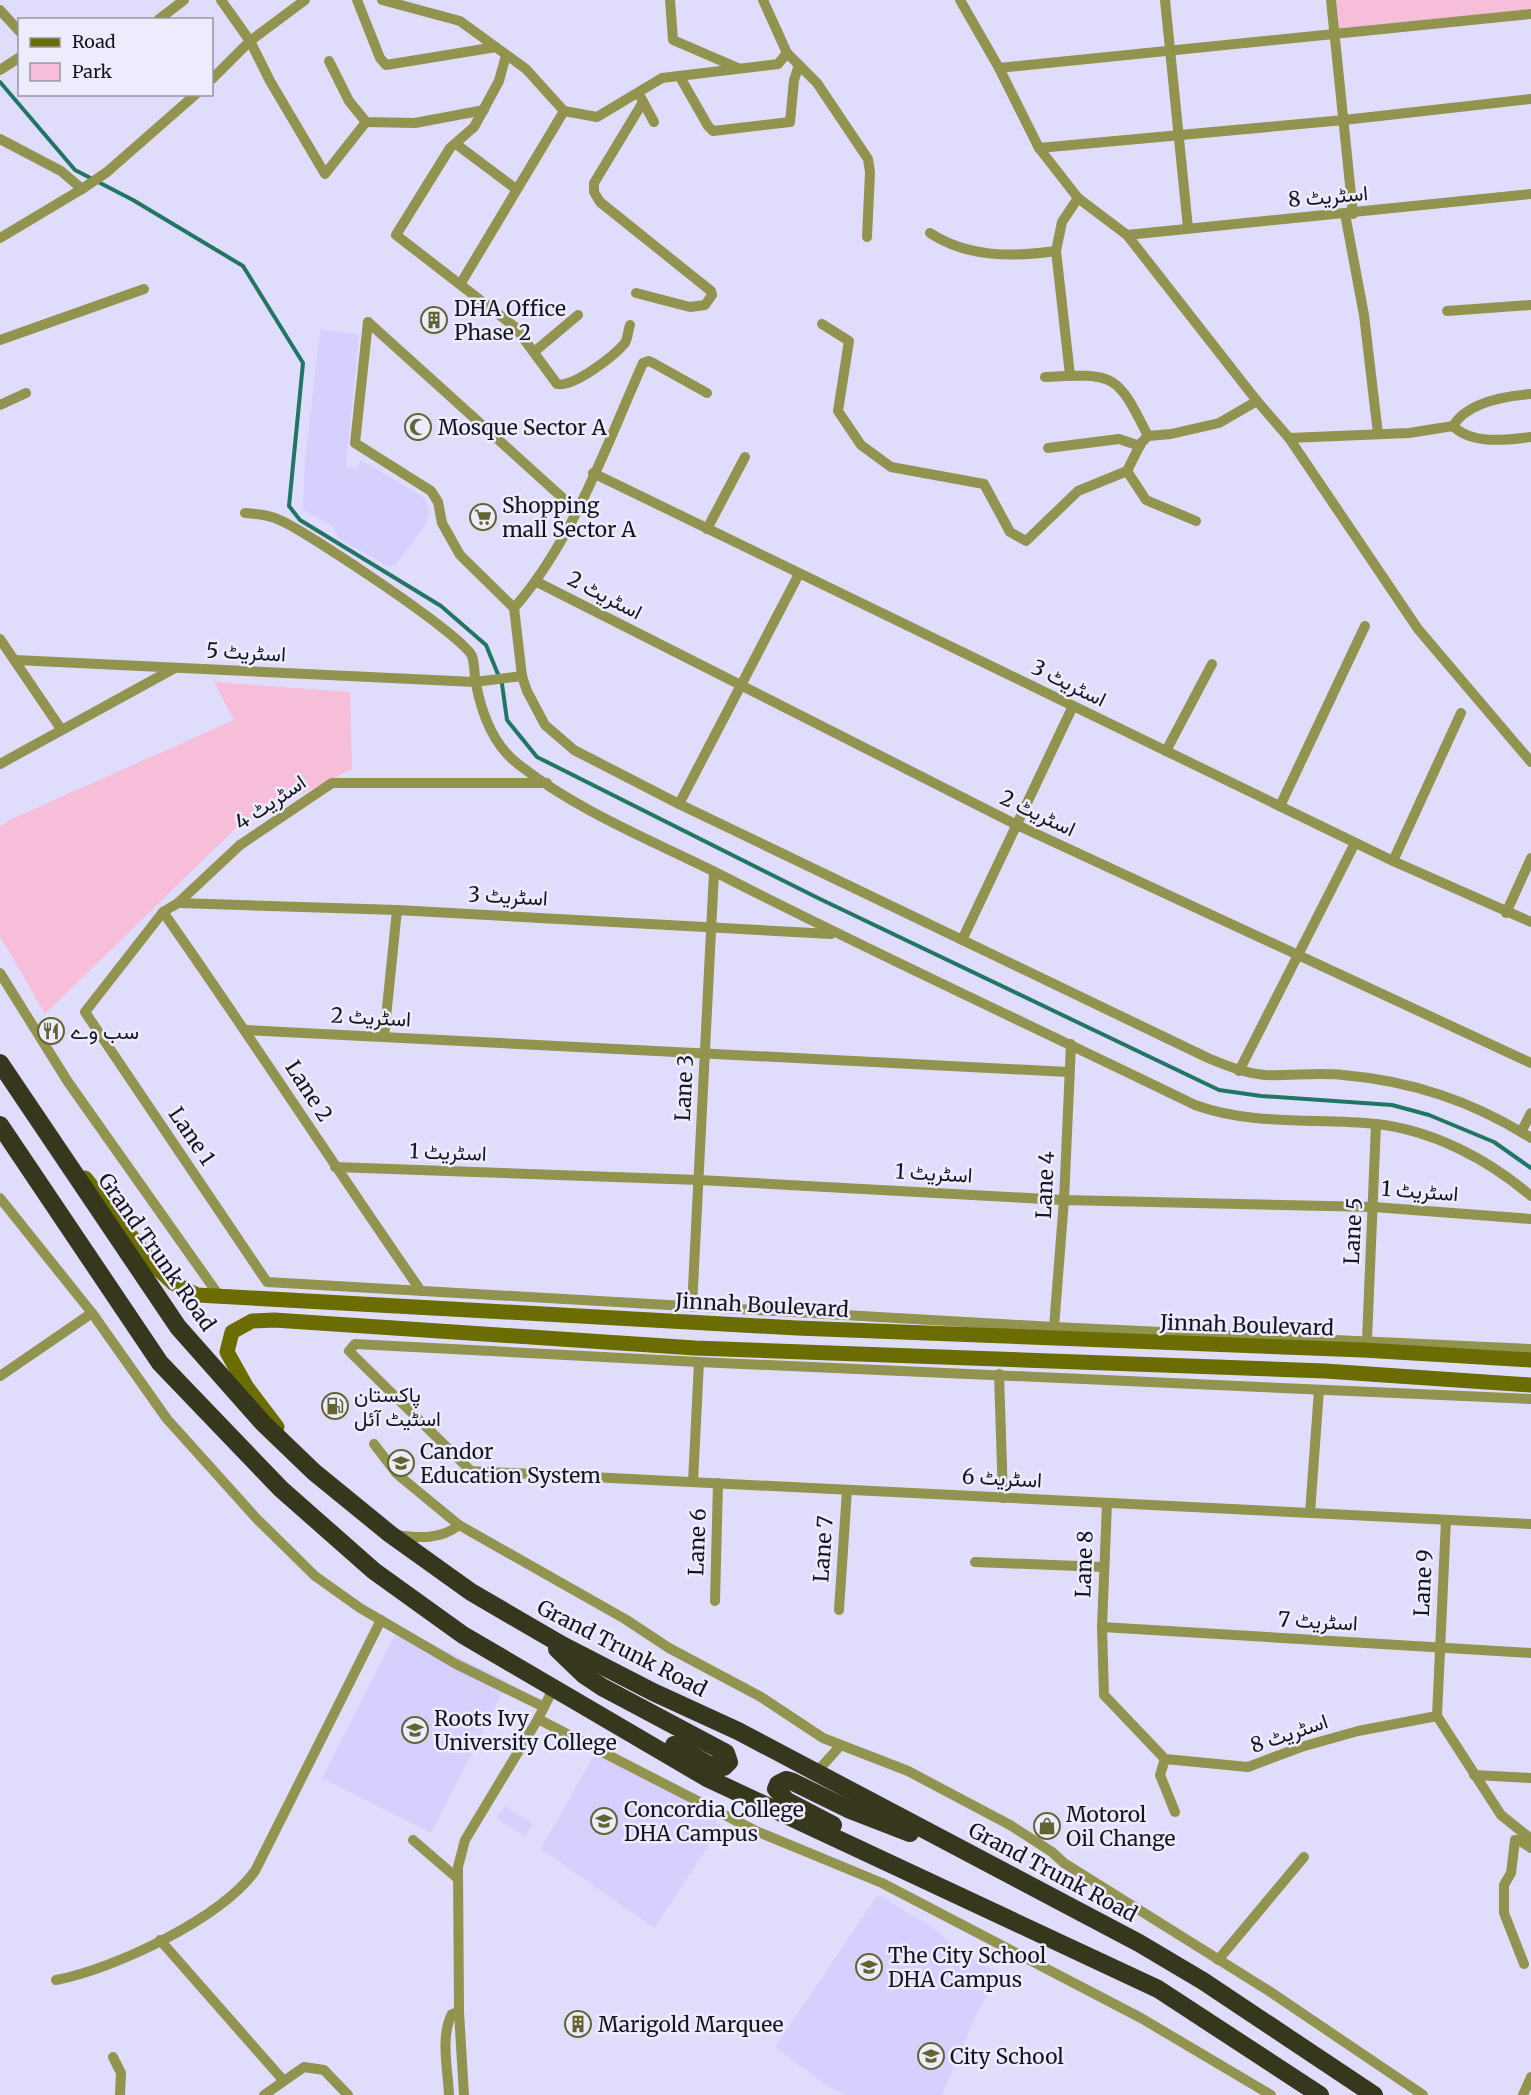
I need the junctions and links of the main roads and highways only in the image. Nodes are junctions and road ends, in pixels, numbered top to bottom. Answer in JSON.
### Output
{"nodes":[{"id":1,"x":0,"y":1063,"type":"edge"},
{"id":2,"x":0,"y":1125,"type":"edge"},
{"id":3,"x":536,"y":1630,"type":"junction"},
{"id":4,"x":554,"y":1690,"type":"junction"},
{"id":5,"x":1003,"y":1870,"type":"junction"},
{"id":6,"x":914,"y":1874,"type":"junction"},
{"id":7,"x":1309,"y":2092,"type":"edge"},
{"id":8,"x":1374,"y":2095,"type":"edge"}],
"edges":[{"from":1,"to":3,"type":"highway","name":"Grand Trunk Road"},
{"from":2,"to":4,"type":"highway"},
{"from":3,"to":4,"type":"highway"},
{"from":3,"to":5,"type":"highway","name":"Grand Trunk Road"},
{"from":4,"to":6,"type":"highway"},
{"from":5,"to":6,"type":"highway"},
{"from":5,"to":8,"type":"highway","name":"Grand Trunk Road"},
{"from":6,"to":7,"type":"highway"}]}
